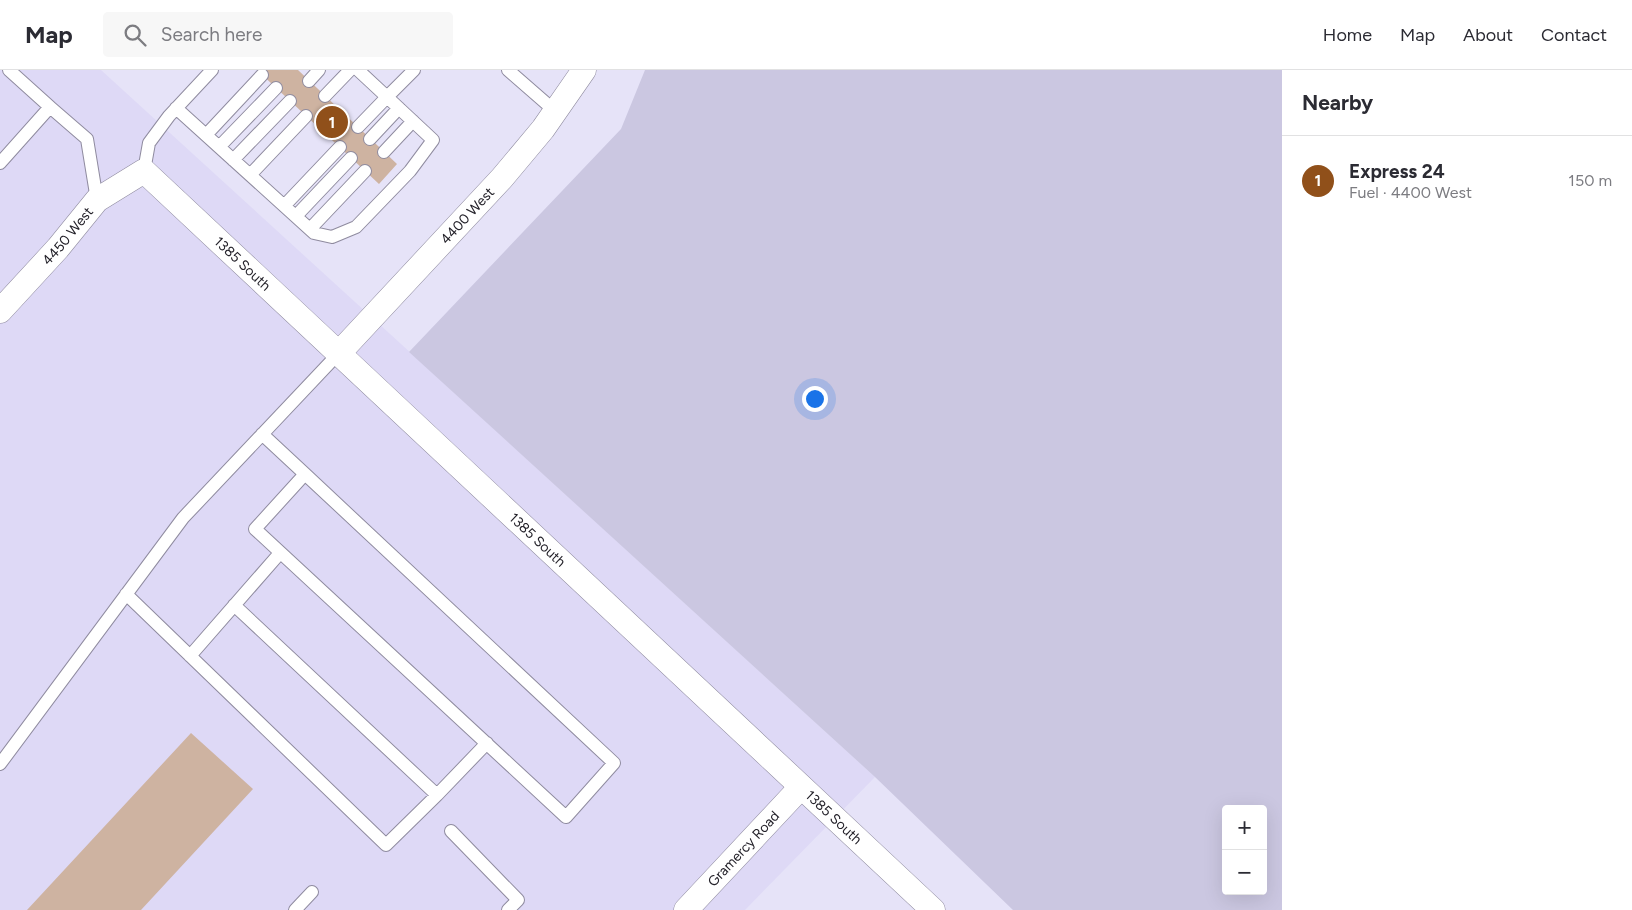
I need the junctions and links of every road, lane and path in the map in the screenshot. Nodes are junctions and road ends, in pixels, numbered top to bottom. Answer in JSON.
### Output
{"nodes":[{"id":1,"x":9,"y":70,"type":"edge"},
{"id":2,"x":212,"y":70,"type":"edge"},
{"id":3,"x":319,"y":70,"type":"edge"},
{"id":4,"x":350,"y":70,"type":"edge"},
{"id":5,"x":358,"y":70,"type":"edge"},
{"id":6,"x":414,"y":70,"type":"edge"},
{"id":7,"x":508,"y":70,"type":"edge"},
{"id":8,"x":584,"y":70,"type":"edge"},
{"id":9,"x":262,"y":75,"type":"dead end"},
{"id":10,"x":309,"y":81,"type":"dead end"},
{"id":11,"x":276,"y":88,"type":"dead end"},
{"id":12,"x":325,"y":96,"type":"dead end"},
{"id":13,"x":387,"y":97,"type":"junction"},
{"id":14,"x":290,"y":101,"type":"dead end"},
{"id":15,"x":50,"y":107,"type":"junction"},
{"id":16,"x":176,"y":108,"type":"junction"},
{"id":17,"x":399,"y":108,"type":"junction"},
{"id":18,"x":555,"y":112,"type":"junction"},
{"id":19,"x":306,"y":116,"type":"dead end"},
{"id":20,"x":413,"y":121,"type":"junction"},
{"id":21,"x":358,"y":127,"type":"dead end"},
{"id":22,"x":206,"y":135,"type":"junction"},
{"id":23,"x":370,"y":139,"type":"dead end"},
{"id":24,"x":219,"y":147,"type":"junction"},
{"id":25,"x":340,"y":147,"type":"dead end"},
{"id":26,"x":384,"y":152,"type":"dead end"},
{"id":27,"x":351,"y":158,"type":"dead end"},
{"id":28,"x":234,"y":160,"type":"junction"},
{"id":29,"x":0,"y":162,"type":"edge"},
{"id":30,"x":144,"y":171,"type":"junction"},
{"id":31,"x":365,"y":171,"type":"dead end"},
{"id":32,"x":250,"y":175,"type":"junction"},
{"id":33,"x":97,"y":200,"type":"junction"},
{"id":34,"x":284,"y":206,"type":"junction"},
{"id":35,"x":296,"y":216,"type":"junction"},
{"id":36,"x":310,"y":229,"type":"junction"},
{"id":37,"x":0,"y":311,"type":"edge"},
{"id":38,"x":338,"y":353,"type":"junction"},
{"id":39,"x":262,"y":434,"type":"junction"},
{"id":40,"x":305,"y":474,"type":"junction"},
{"id":41,"x":280,"y":553,"type":"junction"},
{"id":42,"x":126,"y":594,"type":"junction"},
{"id":43,"x":234,"y":605,"type":"junction"},
{"id":44,"x":190,"y":656,"type":"junction"},
{"id":45,"x":487,"y":743,"type":"junction"},
{"id":46,"x":0,"y":764,"type":"edge"},
{"id":47,"x":801,"y":788,"type":"junction"},
{"id":48,"x":437,"y":795,"type":"junction"},
{"id":49,"x":451,"y":831,"type":"dead end"},
{"id":50,"x":312,"y":892,"type":"dead end"},
{"id":51,"x":296,"y":910,"type":"edge"},
{"id":52,"x":508,"y":910,"type":"edge"},
{"id":53,"x":686,"y":910,"type":"edge"},
{"id":54,"x":933,"y":910,"type":"edge"}],
"edges":[{"from":1,"to":15,"type":"lane"},
{"from":2,"to":16,"type":"lane"},
{"from":3,"to":10,"type":"lane"},
{"from":4,"to":12,"type":"lane"},
{"from":5,"to":13,"type":"lane"},
{"from":6,"to":13,"type":"lane"},
{"from":7,"to":18,"type":"lane"},
{"from":8,"to":18,"type":"street","name":"4400 West"},
{"from":9,"to":22,"type":"lane"},
{"from":11,"to":24,"type":"lane"},
{"from":13,"to":17,"type":"lane"},
{"from":13,"to":21,"type":"lane"},
{"from":14,"to":28,"type":"lane"},
{"from":15,"to":29,"type":"lane"},
{"from":15,"to":33,"type":"lane"},
{"from":16,"to":22,"type":"lane"},
{"from":16,"to":30,"type":"lane"},
{"from":17,"to":20,"type":"lane"},
{"from":17,"to":23,"type":"lane"},
{"from":18,"to":38,"type":"street","name":"4400 West"},
{"from":19,"to":32,"type":"lane"},
{"from":20,"to":26,"type":"lane"},
{"from":20,"to":36,"type":"lane"},
{"from":22,"to":24,"type":"lane"},
{"from":24,"to":28,"type":"lane"},
{"from":25,"to":34,"type":"lane"},
{"from":27,"to":35,"type":"lane"},
{"from":28,"to":32,"type":"lane"},
{"from":30,"to":33,"type":"street","name":"4450 West"},
{"from":30,"to":38,"type":"street","name":"1385 South"},
{"from":31,"to":36,"type":"lane"},
{"from":32,"to":34,"type":"lane"},
{"from":33,"to":37,"type":"street","name":"4450 West"},
{"from":34,"to":35,"type":"lane"},
{"from":35,"to":36,"type":"lane"},
{"from":38,"to":39,"type":"lane"},
{"from":38,"to":47,"type":"street","name":"1385 South"},
{"from":39,"to":40,"type":"lane"},
{"from":39,"to":42,"type":"lane"},
{"from":40,"to":41,"type":"lane"},
{"from":40,"to":45,"type":"lane"},
{"from":41,"to":43,"type":"lane"},
{"from":41,"to":45,"type":"lane"},
{"from":42,"to":44,"type":"lane"},
{"from":42,"to":46,"type":"lane"},
{"from":43,"to":44,"type":"lane"},
{"from":43,"to":48,"type":"lane"},
{"from":44,"to":48,"type":"lane"},
{"from":45,"to":48,"type":"lane"},
{"from":47,"to":53,"type":"street","name":"Gramercy Road"},
{"from":47,"to":54,"type":"street","name":"1385 South"},
{"from":49,"to":52,"type":"lane"},
{"from":50,"to":51,"type":"lane"}]}
